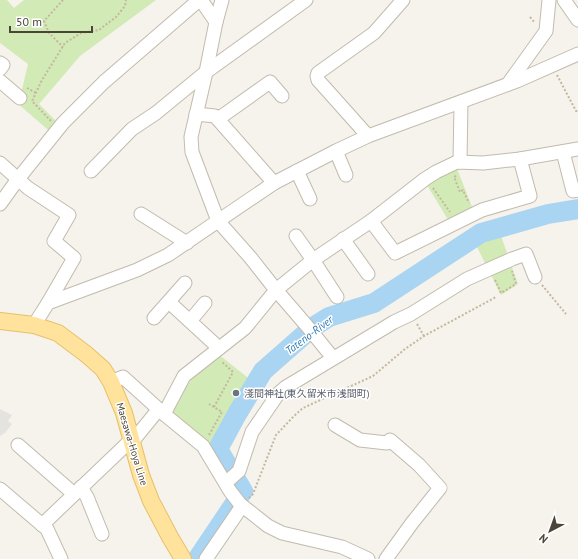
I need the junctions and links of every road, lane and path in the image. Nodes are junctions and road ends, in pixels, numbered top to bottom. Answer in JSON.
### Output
{"nodes":[{"id":1,"x":63,"y":0,"type":"edge"},
{"id":2,"x":126,"y":0,"type":"edge"},
{"id":3,"x":200,"y":0,"type":"edge"},
{"id":4,"x":222,"y":0,"type":"edge"},
{"id":5,"x":306,"y":0,"type":"edge"},
{"id":6,"x":403,"y":0,"type":"edge"},
{"id":7,"x":549,"y":0,"type":"edge"},
{"id":8,"x":564,"y":0,"type":"edge"},
{"id":9,"x":578,"y":20,"type":"edge"},
{"id":10,"x":216,"y":22,"type":"junction"},
{"id":11,"x":63,"y":47,"type":"junction"},
{"id":12,"x":578,"y":54,"type":"edge"},
{"id":13,"x":0,"y":63,"type":"edge"},
{"id":14,"x":552,"y":65,"type":"junction"},
{"id":15,"x":0,"y":69,"type":"edge"},
{"id":16,"x":206,"y":72,"type":"junction"},
{"id":17,"x":0,"y":81,"type":"edge"},
{"id":18,"x":508,"y":84,"type":"junction"},
{"id":19,"x":282,"y":96,"type":"dead end"},
{"id":20,"x":20,"y":98,"type":"dead end"},
{"id":21,"x":461,"y":102,"type":"junction"},
{"id":22,"x":578,"y":110,"type":"edge"},
{"id":23,"x":196,"y":114,"type":"junction"},
{"id":24,"x":218,"y":119,"type":"junction"},
{"id":25,"x":59,"y":129,"type":"junction"},
{"id":26,"x":368,"y":136,"type":"junction"},
{"id":27,"x":578,"y":149,"type":"edge"},
{"id":28,"x":336,"y":151,"type":"junction"},
{"id":29,"x":563,"y":152,"type":"junction"},
{"id":30,"x":520,"y":159,"type":"junction"},
{"id":31,"x":0,"y":163,"type":"edge"},
{"id":32,"x":458,"y":169,"type":"junction"},
{"id":33,"x":91,"y":171,"type":"dead end"},
{"id":34,"x":297,"y":171,"type":"junction"},
{"id":35,"x":346,"y":175,"type":"dead end"},
{"id":36,"x":18,"y":179,"type":"junction"},
{"id":37,"x":274,"y":183,"type":"junction"},
{"id":38,"x":432,"y":186,"type":"dead end"},
{"id":39,"x":578,"y":190,"type":"edge"},
{"id":40,"x":310,"y":198,"type":"dead end"},
{"id":41,"x":0,"y":204,"type":"edge"},
{"id":42,"x":471,"y":207,"type":"dead end"},
{"id":43,"x":141,"y":214,"type":"dead end"},
{"id":44,"x":452,"y":216,"type":"dead end"},
{"id":45,"x":218,"y":220,"type":"junction"},
{"id":46,"x":371,"y":221,"type":"junction"},
{"id":47,"x":296,"y":236,"type":"dead end"},
{"id":48,"x":343,"y":239,"type":"junction"},
{"id":49,"x":187,"y":242,"type":"junction"},
{"id":50,"x":314,"y":260,"type":"junction"},
{"id":51,"x":490,"y":269,"type":"junction"},
{"id":52,"x":512,"y":271,"type":"dead end"},
{"id":53,"x":368,"y":274,"type":"dead end"},
{"id":54,"x":535,"y":277,"type":"joint"},
{"id":55,"x":185,"y":283,"type":"dead end"},
{"id":56,"x":276,"y":290,"type":"junction"},
{"id":57,"x":338,"y":296,"type":"dead end"},
{"id":58,"x":496,"y":297,"type":"dead end"},
{"id":59,"x":169,"y":302,"type":"junction"},
{"id":60,"x":48,"y":303,"type":"junction"},
{"id":61,"x":205,"y":303,"type":"dead end"},
{"id":62,"x":566,"y":314,"type":"dead end"},
{"id":63,"x":154,"y":318,"type":"dead end"},
{"id":64,"x":0,"y":321,"type":"edge"},
{"id":65,"x":190,"y":321,"type":"junction"},
{"id":66,"x":34,"y":325,"type":"junction"},
{"id":67,"x":216,"y":351,"type":"junction"},
{"id":68,"x":333,"y":358,"type":"junction"},
{"id":69,"x":111,"y":382,"type":"junction"},
{"id":70,"x":209,"y":404,"type":"dead end"},
{"id":71,"x":214,"y":407,"type":"junction"},
{"id":72,"x":161,"y":412,"type":"junction"},
{"id":73,"x":335,"y":425,"type":"dead end"},
{"id":74,"x":131,"y":441,"type":"junction"},
{"id":75,"x":18,"y":445,"type":"dead end"},
{"id":76,"x":202,"y":446,"type":"junction"},
{"id":77,"x":231,"y":480,"type":"junction"},
{"id":78,"x":0,"y":489,"type":"edge"},
{"id":79,"x":78,"y":490,"type":"junction"},
{"id":80,"x":241,"y":505,"type":"junction"},
{"id":81,"x":42,"y":525,"type":"junction"},
{"id":82,"x":102,"y":534,"type":"dead end"},
{"id":83,"x":61,"y":559,"type":"edge"},
{"id":84,"x":183,"y":559,"type":"edge"},
{"id":85,"x":206,"y":559,"type":"edge"},
{"id":86,"x":368,"y":559,"type":"edge"},
{"id":87,"x":386,"y":559,"type":"edge"}],
"edges":[{"from":1,"to":11,"type":"path"},
{"from":2,"to":11,"type":"path"},
{"from":3,"to":10,"type":"street"},
{"from":3,"to":25,"type":"street"},
{"from":4,"to":10,"type":"street"},
{"from":5,"to":16,"type":"street"},
{"from":6,"to":26,"type":"street"},
{"from":7,"to":18,"type":"street"},
{"from":8,"to":9,"type":"street"},
{"from":10,"to":16,"type":"street"},
{"from":11,"to":25,"type":"path"},
{"from":12,"to":14,"type":"street"},
{"from":13,"to":15,"type":"street"},
{"from":14,"to":18,"type":"street"},
{"from":14,"to":22,"type":"path"},
{"from":16,"to":23,"type":"street"},
{"from":16,"to":33,"type":"street"},
{"from":17,"to":20,"type":"street"},
{"from":18,"to":21,"type":"street"},
{"from":19,"to":24,"type":"street"},
{"from":21,"to":26,"type":"street"},
{"from":21,"to":32,"type":"street"},
{"from":23,"to":24,"type":"street"},
{"from":23,"to":45,"type":"street"},
{"from":24,"to":37,"type":"street"},
{"from":25,"to":36,"type":"street"},
{"from":26,"to":28,"type":"street"},
{"from":27,"to":29,"type":"street"},
{"from":28,"to":34,"type":"street"},
{"from":28,"to":35,"type":"street"},
{"from":29,"to":30,"type":"street"},
{"from":29,"to":39,"type":"street"},
{"from":30,"to":32,"type":"street"},
{"from":30,"to":46,"type":"street"},
{"from":31,"to":36,"type":"street"},
{"from":32,"to":42,"type":"path"},
{"from":32,"to":46,"type":"street"},
{"from":34,"to":37,"type":"street"},
{"from":34,"to":40,"type":"street"},
{"from":36,"to":41,"type":"street"},
{"from":36,"to":60,"type":"street"},
{"from":37,"to":45,"type":"street"},
{"from":38,"to":44,"type":"path"},
{"from":43,"to":49,"type":"street"},
{"from":45,"to":49,"type":"street"},
{"from":45,"to":56,"type":"street"},
{"from":46,"to":48,"type":"street"},
{"from":47,"to":50,"type":"street"},
{"from":48,"to":50,"type":"street"},
{"from":48,"to":53,"type":"street"},
{"from":49,"to":60,"type":"street"},
{"from":50,"to":56,"type":"street"},
{"from":50,"to":57,"type":"street"},
{"from":51,"to":52,"type":"path"},
{"from":51,"to":54,"type":"street"},
{"from":51,"to":68,"type":"street"},
{"from":54,"to":62,"type":"path"},
{"from":55,"to":59,"type":"street"},
{"from":56,"to":67,"type":"street"},
{"from":56,"to":68,"type":"street"},
{"from":58,"to":80,"type":"path"},
{"from":59,"to":63,"type":"street"},
{"from":59,"to":65,"type":"street"},
{"from":60,"to":66,"type":"street"},
{"from":61,"to":65,"type":"street"},
{"from":64,"to":66,"type":"main road","name":"Maesawa-Hoya Line"},
{"from":65,"to":67,"type":"street"},
{"from":66,"to":69,"type":"main road","name":"Maesawa-Hoya Line"},
{"from":67,"to":71,"type":"path"},
{"from":67,"to":72,"type":"street"},
{"from":68,"to":77,"type":"street"},
{"from":69,"to":72,"type":"street"},
{"from":69,"to":74,"type":"main road","name":"Maesawa-Hoya Line"},
{"from":70,"to":71,"type":"path"},
{"from":71,"to":76,"type":"path"},
{"from":72,"to":74,"type":"street"},
{"from":72,"to":76,"type":"street"},
{"from":73,"to":87,"type":"street"},
{"from":74,"to":79,"type":"street"},
{"from":74,"to":84,"type":"main road","name":"Maesawa-Hoya Line"},
{"from":75,"to":79,"type":"street"},
{"from":76,"to":77,"type":"street"},
{"from":77,"to":80,"type":"street"},
{"from":78,"to":81,"type":"street"},
{"from":79,"to":81,"type":"street"},
{"from":79,"to":82,"type":"street"},
{"from":80,"to":85,"type":"street"},
{"from":80,"to":86,"type":"street"},
{"from":81,"to":83,"type":"street"}]}
